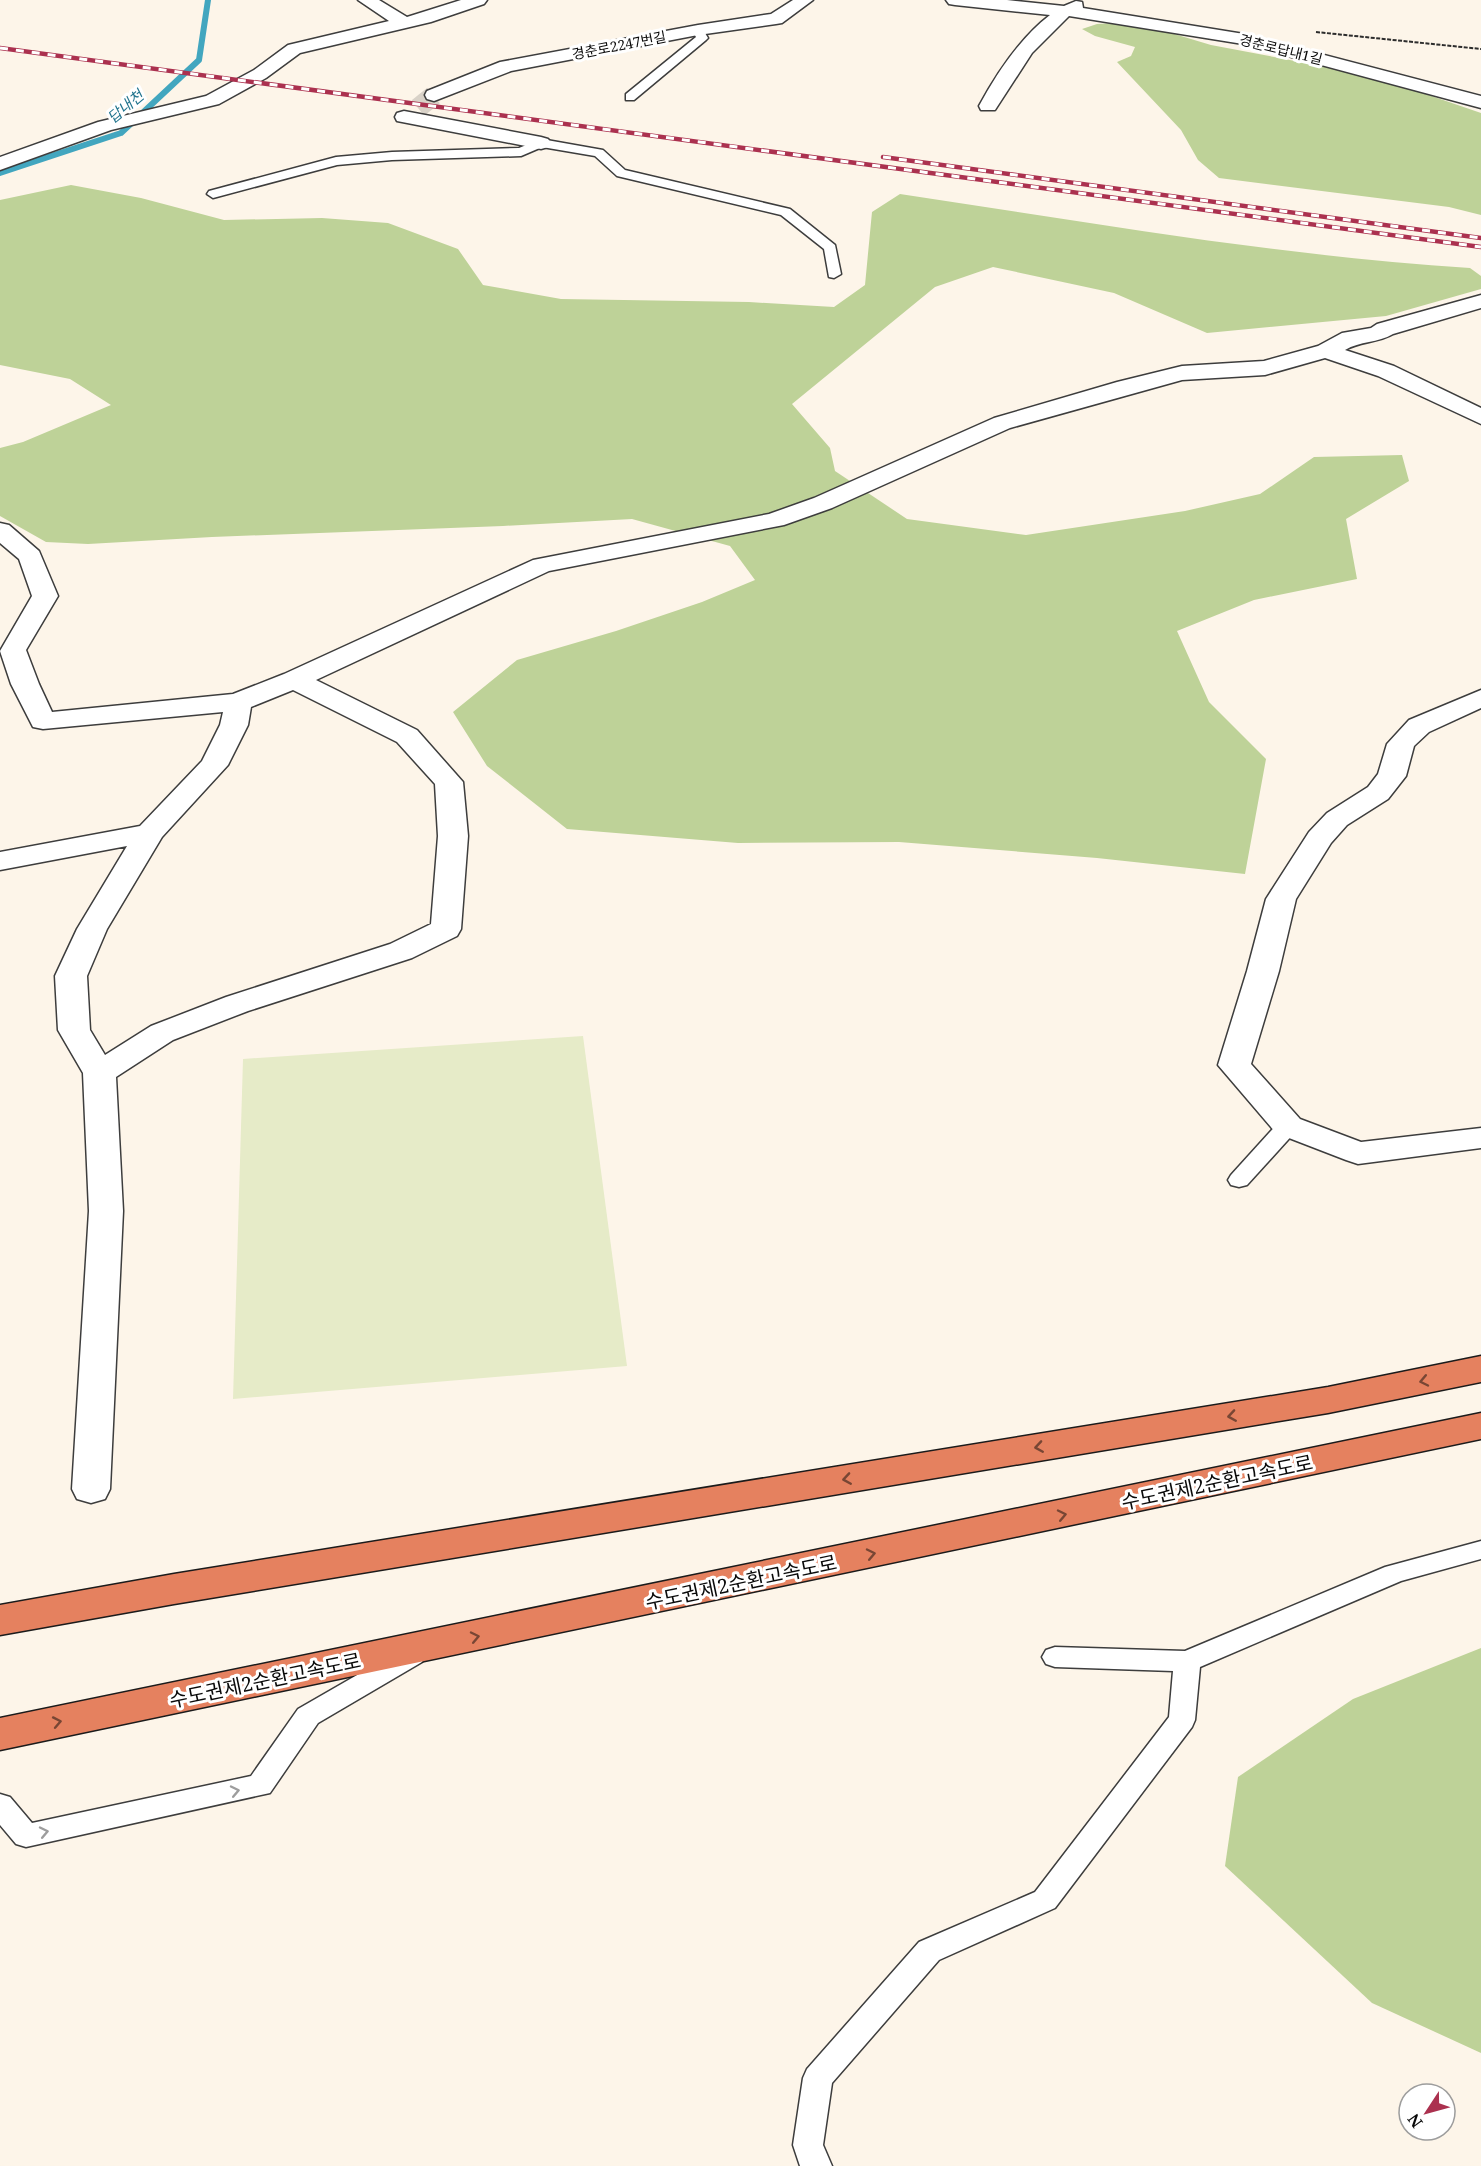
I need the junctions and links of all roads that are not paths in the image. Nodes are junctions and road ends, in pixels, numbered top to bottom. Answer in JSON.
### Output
{"nodes":[{"id":1,"x":367,"y":0,"type":"edge"},
{"id":2,"x":478,"y":0,"type":"edge"},
{"id":3,"x":804,"y":0,"type":"edge"},
{"id":4,"x":955,"y":0,"type":"edge"},
{"id":5,"x":1092,"y":0,"type":"edge"},
{"id":6,"x":1072,"y":12,"type":"junction"},
{"id":7,"x":403,"y":22,"type":"junction"},
{"id":8,"x":698,"y":30,"type":"junction"},
{"id":9,"x":434,"y":95,"type":"tunnel mouth"},
{"id":10,"x":630,"y":97,"type":"dead end"},
{"id":11,"x":1481,"y":102,"type":"edge"},
{"id":12,"x":988,"y":106,"type":"dead end"},
{"id":13,"x":418,"y":108,"type":"dead end"},
{"id":14,"x":541,"y":143,"type":"junction"},
{"id":15,"x":0,"y":164,"type":"edge"},
{"id":16,"x":213,"y":194,"type":"dead end"},
{"id":17,"x":834,"y":274,"type":"dead end"},
{"id":18,"x":1481,"y":301,"type":"edge"},
{"id":19,"x":1326,"y":351,"type":"junction"},
{"id":20,"x":1481,"y":417,"type":"edge"},
{"id":21,"x":0,"y":530,"type":"edge"},
{"id":22,"x":294,"y":680,"type":"junction"},
{"id":23,"x":1481,"y":698,"type":"edge"},
{"id":24,"x":238,"y":702,"type":"junction"},
{"id":25,"x":150,"y":833,"type":"junction"},
{"id":26,"x":0,"y":861,"type":"edge"},
{"id":27,"x":99,"y":1073,"type":"junction"},
{"id":28,"x":1288,"y":1126,"type":"junction"},
{"id":29,"x":1481,"y":1138,"type":"edge"},
{"id":30,"x":1239,"y":1180,"type":"dead end"},
{"id":31,"x":1481,"y":1369,"type":"edge"},
{"id":32,"x":1481,"y":1426,"type":"edge"},
{"id":33,"x":91,"y":1489,"type":"dead end"},
{"id":34,"x":1481,"y":1550,"type":"edge"},
{"id":35,"x":0,"y":1620,"type":"edge"},
{"id":36,"x":426,"y":1647,"type":"junction"},
{"id":37,"x":1055,"y":1657,"type":"dead end"},
{"id":38,"x":1187,"y":1661,"type":"junction"},
{"id":39,"x":0,"y":1734,"type":"edge"},
{"id":40,"x":0,"y":1805,"type":"edge"},
{"id":41,"x":816,"y":2166,"type":"edge"}],
"edges":[{"from":1,"to":7,"type":"street"},
{"from":2,"to":7,"type":"street"},
{"from":3,"to":8,"type":"street","name":"경춘로2247번길"},
{"from":4,"to":6,"type":"street"},
{"from":5,"to":6,"type":"street"},
{"from":6,"to":11,"type":"street","name":"경춘로답내1길"},
{"from":6,"to":12,"type":"street"},
{"from":7,"to":15,"type":"street"},
{"from":8,"to":9,"type":"street","name":"경춘로2247번길"},
{"from":8,"to":10,"type":"lane"},
{"from":13,"to":14,"type":"street"},
{"from":14,"to":16,"type":"lane"},
{"from":14,"to":17,"type":"lane"},
{"from":18,"to":19,"type":"street"},
{"from":19,"to":20,"type":"street"},
{"from":19,"to":22,"type":"street"},
{"from":21,"to":24,"type":"street"},
{"from":22,"to":24,"type":"street"},
{"from":22,"to":27,"type":"street"},
{"from":23,"to":28,"type":"street"},
{"from":24,"to":25,"type":"street"},
{"from":25,"to":26,"type":"street"},
{"from":25,"to":27,"type":"street"},
{"from":27,"to":33,"type":"street"},
{"from":28,"to":29,"type":"street"},
{"from":28,"to":30,"type":"lane"},
{"from":31,"to":35,"type":"highway","one_way":true},
{"from":36,"to":32,"type":"highway","name":"수도권제2순환고속도로","one_way":true},
{"from":34,"to":38,"type":"lane"},
{"from":39,"to":36,"type":"highway","name":"수도권제2순환고속도로","one_way":true},
{"from":40,"to":36,"type":"lane","one_way":true},
{"from":37,"to":38,"type":"lane"},
{"from":38,"to":41,"type":"lane"}]}
